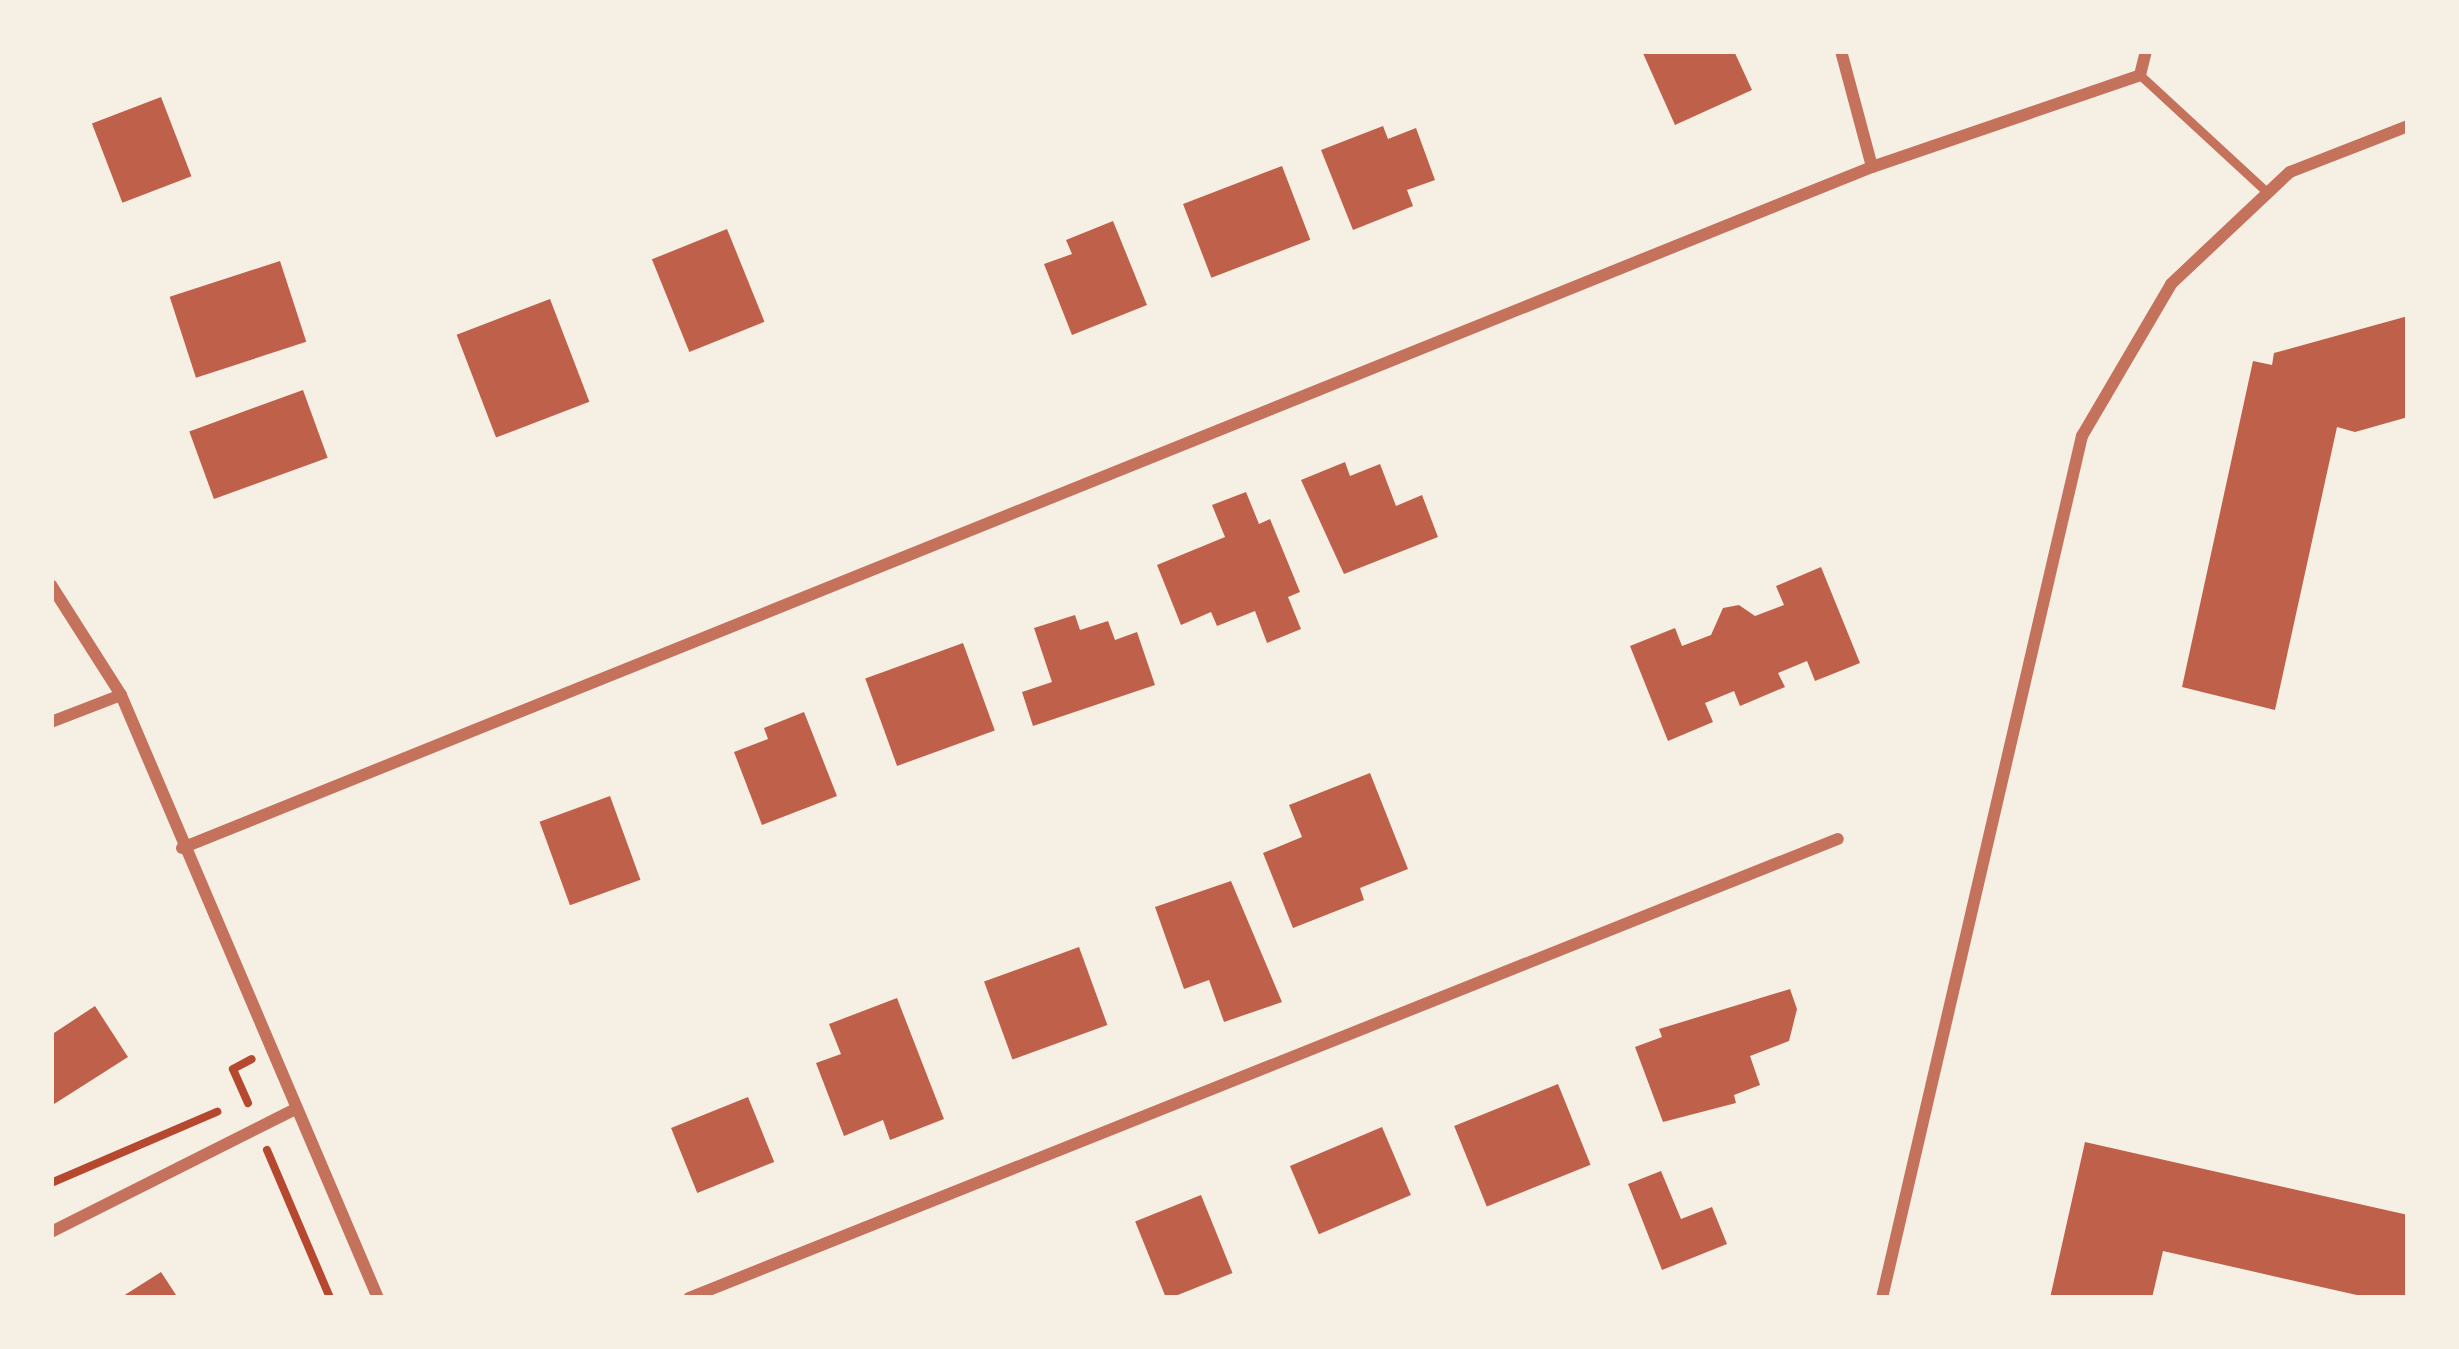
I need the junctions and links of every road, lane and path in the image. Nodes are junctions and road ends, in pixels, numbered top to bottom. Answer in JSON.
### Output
{"nodes":[{"id":1,"x":1841,"y":51,"type":"edge"},
{"id":2,"x":2146,"y":51,"type":"edge"},
{"id":3,"x":2140,"y":75,"type":"junction"},
{"id":4,"x":2408,"y":126,"type":"edge"},
{"id":5,"x":1872,"y":167,"type":"junction"},
{"id":6,"x":2268,"y":193,"type":"junction"},
{"id":7,"x":51,"y":585,"type":"edge"},
{"id":8,"x":121,"y":695,"type":"junction"},
{"id":9,"x":51,"y":722,"type":"edge"},
{"id":10,"x":1838,"y":839,"type":"dead end"},
{"id":11,"x":182,"y":848,"type":"junction"},
{"id":12,"x":269,"y":1051,"type":"junction"},
{"id":13,"x":247,"y":1100,"type":"junction"},
{"id":14,"x":296,"y":1109,"type":"junction"},
{"id":15,"x":258,"y":1128,"type":"junction"},
{"id":16,"x":51,"y":1183,"type":"edge"},
{"id":17,"x":51,"y":1232,"type":"edge"},
{"id":18,"x":330,"y":1298,"type":"edge"},
{"id":19,"x":378,"y":1298,"type":"edge"},
{"id":20,"x":688,"y":1298,"type":"edge"},
{"id":21,"x":1882,"y":1298,"type":"edge"}],
"edges":[{"from":1,"to":5,"type":"street"},
{"from":2,"to":3,"type":"street"},
{"from":3,"to":5,"type":"street"},
{"from":3,"to":6,"type":"lane"},
{"from":4,"to":6,"type":"street"},
{"from":5,"to":11,"type":"street"},
{"from":6,"to":21,"type":"street"},
{"from":7,"to":8,"type":"street"},
{"from":8,"to":9,"type":"street"},
{"from":8,"to":11,"type":"street"},
{"from":10,"to":20,"type":"street"},
{"from":11,"to":12,"type":"street"},
{"from":12,"to":13,"type":"path"},
{"from":12,"to":14,"type":"street"},
{"from":13,"to":15,"type":"path"},
{"from":13,"to":16,"type":"path"},
{"from":14,"to":15,"type":"street"},
{"from":14,"to":19,"type":"street"},
{"from":15,"to":17,"type":"street"},
{"from":15,"to":18,"type":"path"}]}
